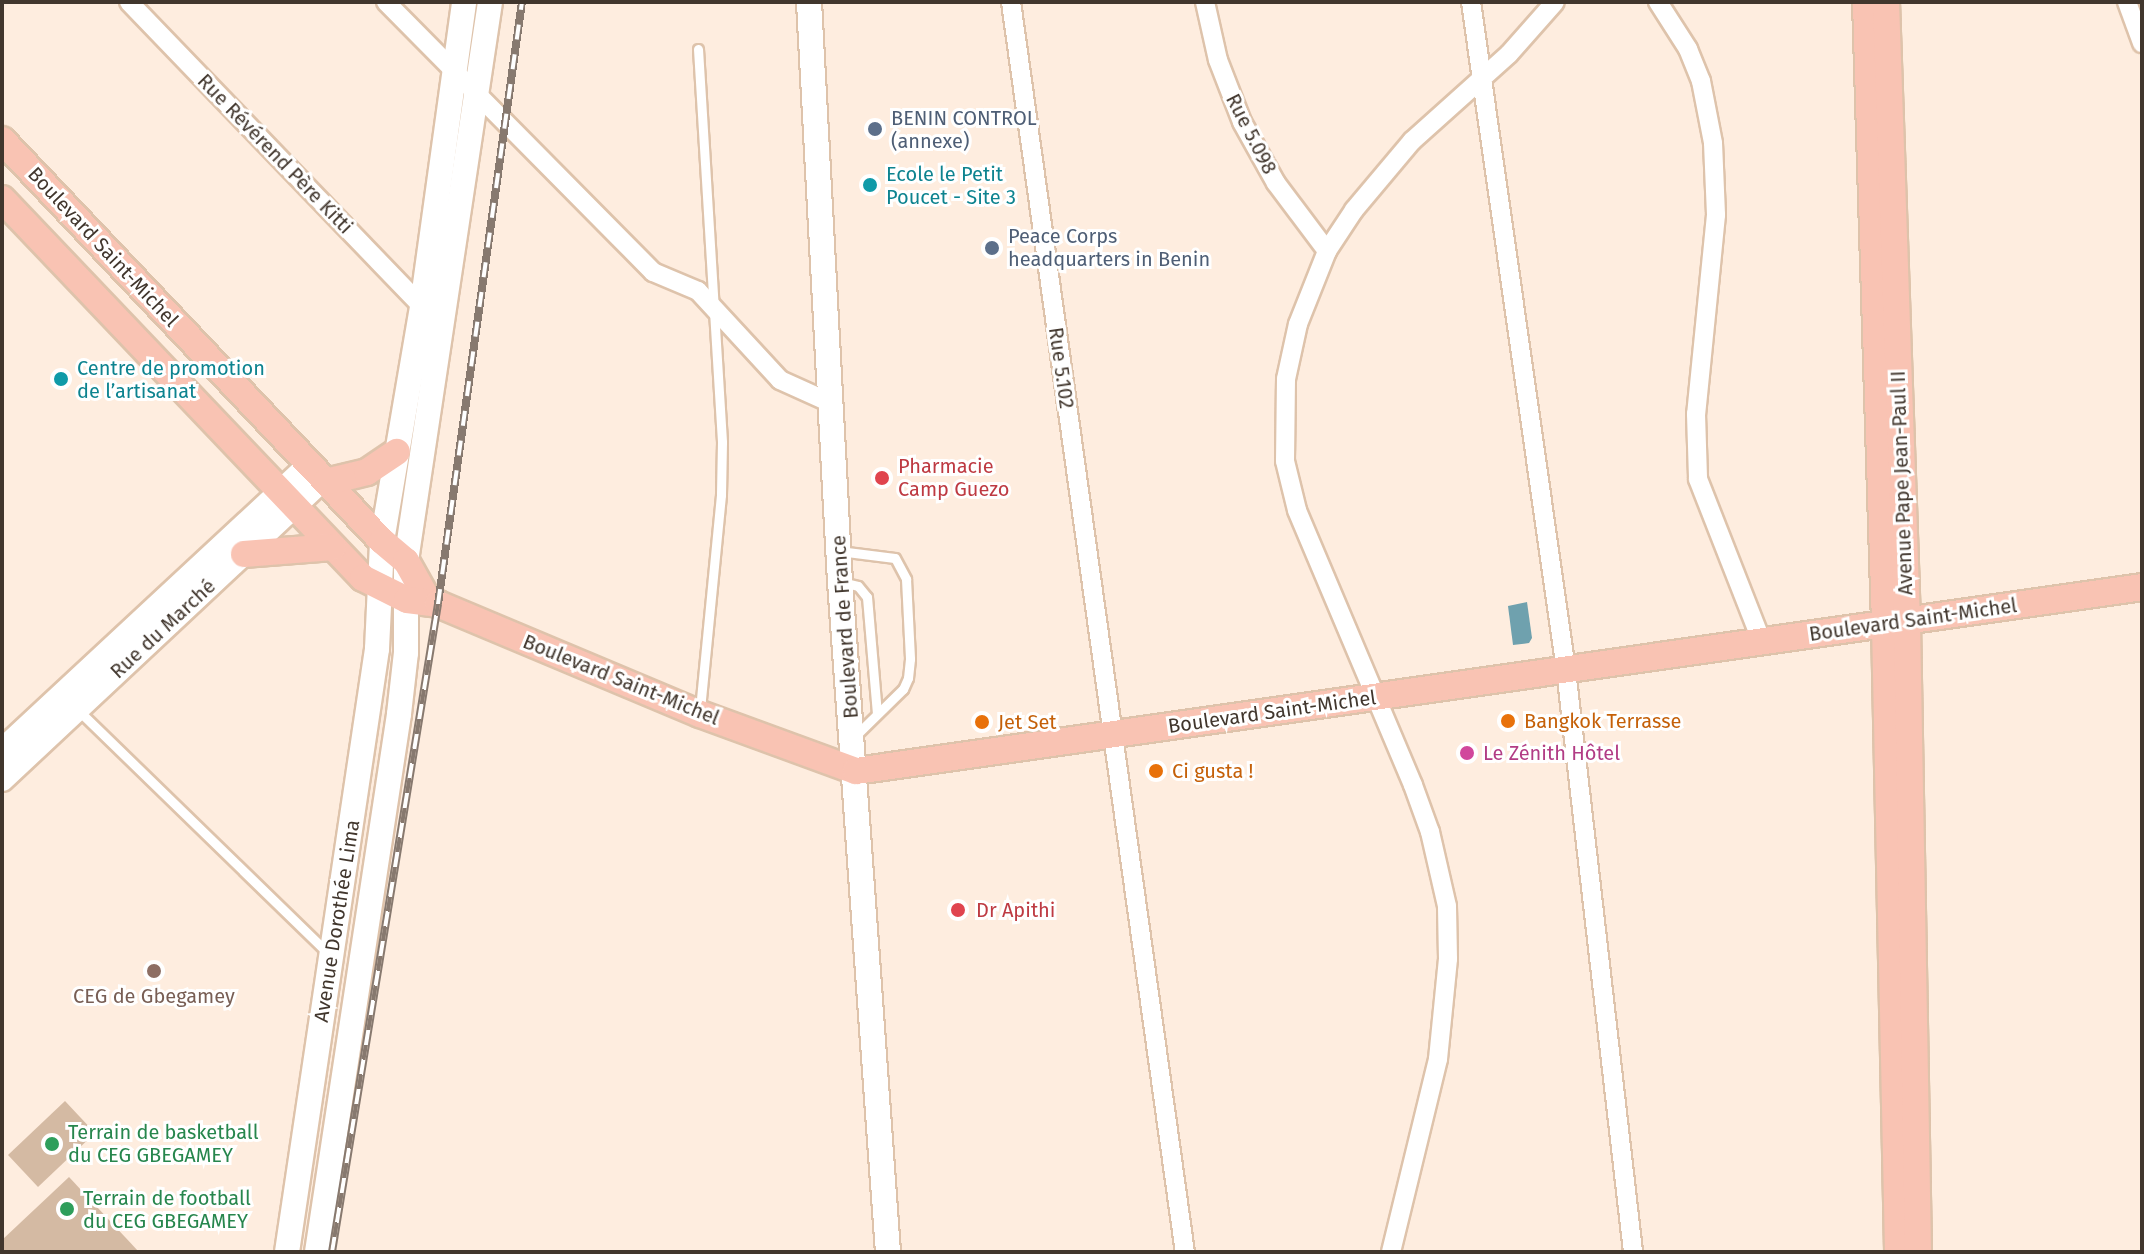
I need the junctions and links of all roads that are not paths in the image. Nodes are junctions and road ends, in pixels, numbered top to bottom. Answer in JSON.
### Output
{"nodes":[{"id":1,"x":129,"y":2,"type":"edge"},
{"id":2,"x":386,"y":2,"type":"edge"},
{"id":3,"x":464,"y":2,"type":"edge"},
{"id":4,"x":490,"y":2,"type":"edge"},
{"id":5,"x":809,"y":2,"type":"edge"},
{"id":6,"x":1011,"y":2,"type":"edge"},
{"id":7,"x":1205,"y":2,"type":"edge"},
{"id":8,"x":1471,"y":2,"type":"edge"},
{"id":9,"x":1555,"y":2,"type":"edge"},
{"id":10,"x":1658,"y":2,"type":"edge"},
{"id":11,"x":1866,"y":2,"type":"edge"},
{"id":12,"x":1886,"y":2,"type":"edge"},
{"id":13,"x":2127,"y":2,"type":"edge"},
{"id":14,"x":2142,"y":43,"type":"edge"},
{"id":15,"x":698,"y":49,"type":"dead end"},
{"id":16,"x":455,"y":72,"type":"junction"},
{"id":17,"x":1482,"y":79,"type":"junction"},
{"id":18,"x":2,"y":140,"type":"edge"},
{"id":19,"x":2,"y":199,"type":"edge"},
{"id":20,"x":1327,"y":251,"type":"junction"},
{"id":21,"x":422,"y":306,"type":"junction"},
{"id":22,"x":831,"y":403,"type":"junction"},
{"id":23,"x":397,"y":452,"type":"junction"},
{"id":24,"x":320,"y":475,"type":"junction"},
{"id":25,"x":288,"y":499,"type":"junction"},
{"id":26,"x":382,"y":541,"type":"junction"},
{"id":27,"x":333,"y":547,"type":"junction"},
{"id":28,"x":839,"y":551,"type":"junction"},
{"id":29,"x":244,"y":554,"type":"junction"},
{"id":30,"x":406,"y":561,"type":"junction"},
{"id":31,"x":840,"y":581,"type":"junction"},
{"id":32,"x":2142,"y":587,"type":"edge"},
{"id":33,"x":406,"y":598,"type":"junction"},
{"id":34,"x":1896,"y":622,"type":"junction"},
{"id":35,"x":1762,"y":642,"type":"junction"},
{"id":36,"x":1566,"y":670,"type":"junction"},
{"id":37,"x":1373,"y":697,"type":"junction"},
{"id":38,"x":76,"y":709,"type":"junction"},
{"id":39,"x":700,"y":714,"type":"junction"},
{"id":40,"x":877,"y":714,"type":"junction"},
{"id":41,"x":1111,"y":734,"type":"junction"},
{"id":42,"x":854,"y":737,"type":"junction"},
{"id":43,"x":2,"y":751,"type":"edge"},
{"id":44,"x":856,"y":771,"type":"junction"},
{"id":45,"x":2,"y":779,"type":"edge"},
{"id":46,"x":332,"y":957,"type":"junction"},
{"id":47,"x":287,"y":1252,"type":"edge"},
{"id":48,"x":317,"y":1252,"type":"edge"},
{"id":49,"x":888,"y":1252,"type":"edge"},
{"id":50,"x":1185,"y":1252,"type":"edge"},
{"id":51,"x":1391,"y":1252,"type":"edge"},
{"id":52,"x":1633,"y":1252,"type":"edge"},
{"id":53,"x":1898,"y":1252,"type":"edge"},
{"id":54,"x":1918,"y":1252,"type":"edge"}],
"edges":[{"from":1,"to":21,"type":"street","name":"Rue Révérend Père Kitti"},
{"from":2,"to":16,"type":"street"},
{"from":3,"to":16,"type":"main road"},
{"from":4,"to":30,"type":"main road"},
{"from":5,"to":22,"type":"main road","name":"Boulevard de France"},
{"from":6,"to":41,"type":"street","name":"Rue 5.102"},
{"from":7,"to":20,"type":"street","name":"Rue 5.098"},
{"from":8,"to":17,"type":"street"},
{"from":9,"to":17,"type":"street"},
{"from":10,"to":35,"type":"street"},
{"from":11,"to":34,"type":"main road","name":"Avenue Pape Jean-Paul II"},
{"from":12,"to":34,"type":"main road","name":"Avenue Pape Jean-Paul II"},
{"from":13,"to":14,"type":"street"},
{"from":15,"to":39,"type":"lane"},
{"from":16,"to":21,"type":"main road"},
{"from":16,"to":22,"type":"street"},
{"from":17,"to":20,"type":"street"},
{"from":17,"to":36,"type":"street"},
{"from":18,"to":24,"type":"main road","name":"Boulevard Saint-Michel"},
{"from":19,"to":25,"type":"main road","name":"Boulevard Saint-Michel"},
{"from":20,"to":37,"type":"street"},
{"from":21,"to":23,"type":"main road"},
{"from":22,"to":28,"type":"main road","name":"Boulevard de France"},
{"from":23,"to":24,"type":"main road"},
{"from":23,"to":26,"type":"main road"},
{"from":24,"to":25,"type":"main road","name":"Rue du Marché"},
{"from":24,"to":26,"type":"main road","name":"Boulevard Saint-Michel"},
{"from":25,"to":27,"type":"main road","name":"Boulevard Saint-Michel"},
{"from":25,"to":29,"type":"main road","name":"Rue du Marché"},
{"from":25,"to":43,"type":"main road","name":"Rue du Marché"},
{"from":26,"to":30,"type":"main road","name":"Boulevard Saint-Michel"},
{"from":26,"to":33,"type":"main road"},
{"from":27,"to":29,"type":"main road"},
{"from":27,"to":33,"type":"main road","name":"Boulevard Saint-Michel"},
{"from":28,"to":31,"type":"main road","name":"Boulevard de France"},
{"from":28,"to":40,"type":"lane"},
{"from":29,"to":38,"type":"main road","name":"Rue du Marché"},
{"from":30,"to":33,"type":"main road","name":"Boulevard Saint-Michel"},
{"from":31,"to":40,"type":"lane"},
{"from":31,"to":42,"type":"main road","name":"Boulevard de France"},
{"from":32,"to":34,"type":"main road","name":"Boulevard Saint-Michel"},
{"from":33,"to":39,"type":"main road","name":"Boulevard Saint-Michel"},
{"from":33,"to":46,"type":"main road","name":"Avenue Dorothée Lima"},
{"from":33,"to":48,"type":"main road","name":"Avenue Dorothée Lima"},
{"from":34,"to":35,"type":"main road","name":"Boulevard Saint-Michel"},
{"from":34,"to":53,"type":"main road","name":"Avenue Pape Jean-Paul II"},
{"from":34,"to":54,"type":"main road","name":"Avenue Pape Jean-Paul II"},
{"from":35,"to":36,"type":"main road","name":"Boulevard Saint-Michel"},
{"from":36,"to":37,"type":"main road","name":"Boulevard Saint-Michel"},
{"from":36,"to":52,"type":"street"},
{"from":37,"to":41,"type":"main road","name":"Boulevard Saint-Michel"},
{"from":37,"to":51,"type":"street"},
{"from":38,"to":45,"type":"main road","name":"Rue du Marché"},
{"from":38,"to":46,"type":"lane"},
{"from":39,"to":44,"type":"main road","name":"Boulevard Saint-Michel"},
{"from":40,"to":42,"type":"lane"},
{"from":41,"to":44,"type":"main road","name":"Boulevard Saint-Michel"},
{"from":41,"to":50,"type":"street","name":"Rue 5.102"},
{"from":42,"to":44,"type":"main road","name":"Boulevard de France"},
{"from":44,"to":49,"type":"main road","name":"Boulevard de France"},
{"from":46,"to":47,"type":"main road","name":"Avenue Dorothée Lima"}]}
